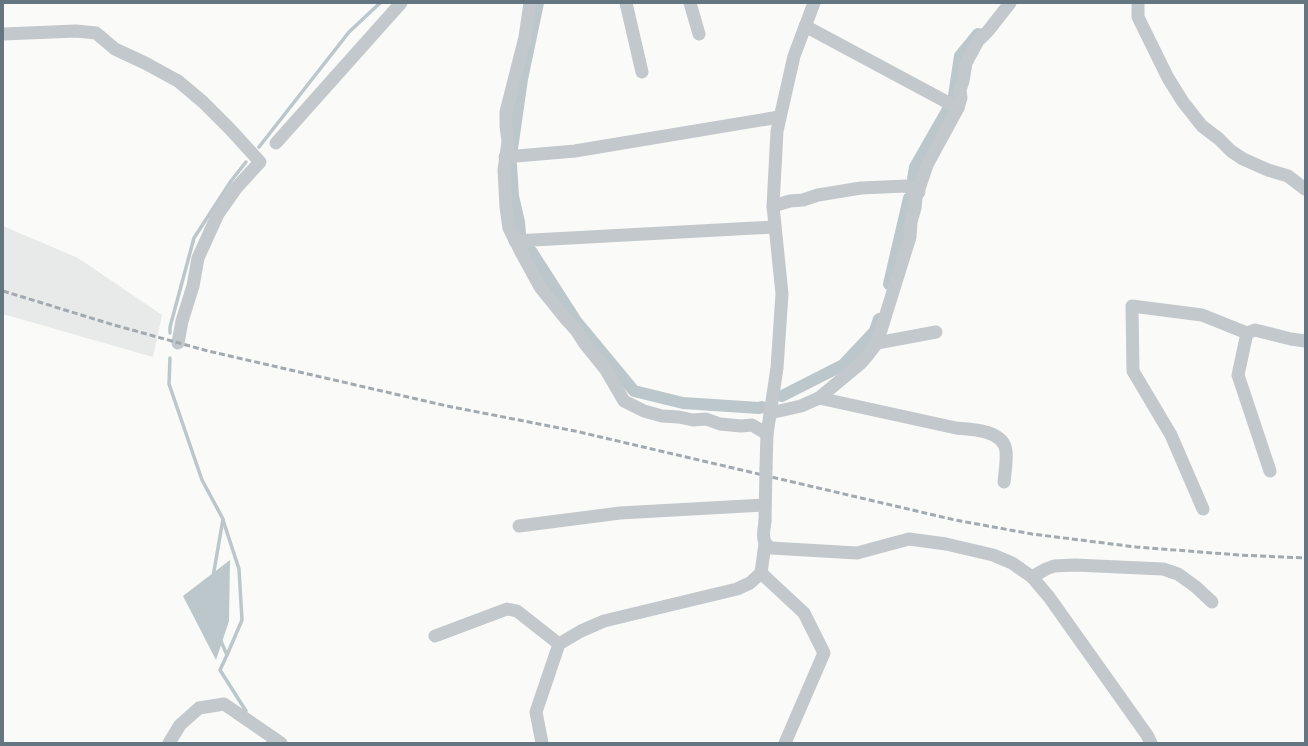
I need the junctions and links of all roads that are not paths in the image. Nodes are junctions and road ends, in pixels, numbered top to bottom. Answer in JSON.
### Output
{"nodes":[{"id":1,"x":401,"y":3,"type":"edge"},
{"id":2,"x":530,"y":3,"type":"edge"},
{"id":3,"x":626,"y":3,"type":"edge"},
{"id":4,"x":690,"y":3,"type":"edge"},
{"id":5,"x":814,"y":3,"type":"edge"},
{"id":6,"x":1010,"y":3,"type":"edge"},
{"id":7,"x":1138,"y":3,"type":"edge"},
{"id":8,"x":805,"y":26,"type":"junction"},
{"id":9,"x":3,"y":34,"type":"edge"},
{"id":10,"x":699,"y":34,"type":"dead end"},
{"id":11,"x":642,"y":72,"type":"dead end"},
{"id":12,"x":958,"y":108,"type":"junction"},
{"id":13,"x":780,"y":117,"type":"junction"},
{"id":14,"x":276,"y":143,"type":"dead end"},
{"id":15,"x":505,"y":157,"type":"junction"},
{"id":16,"x":1305,"y":189,"type":"edge"},
{"id":17,"x":919,"y":192,"type":"junction"},
{"id":18,"x":773,"y":206,"type":"junction"},
{"id":19,"x":776,"y":228,"type":"junction"},
{"id":20,"x":515,"y":241,"type":"junction"},
{"id":21,"x":936,"y":332,"type":"dead end"},
{"id":22,"x":1247,"y":333,"type":"junction"},
{"id":23,"x":1305,"y":340,"type":"edge"},
{"id":24,"x":178,"y":343,"type":"dead end"},
{"id":25,"x":877,"y":343,"type":"junction"},
{"id":26,"x":819,"y":398,"type":"junction"},
{"id":27,"x":770,"y":413,"type":"junction"},
{"id":28,"x":767,"y":434,"type":"junction"},
{"id":29,"x":1270,"y":471,"type":"dead end"},
{"id":30,"x":1004,"y":482,"type":"dead end"},
{"id":31,"x":765,"y":505,"type":"junction"},
{"id":32,"x":1203,"y":509,"type":"dead end"},
{"id":33,"x":519,"y":526,"type":"dead end"},
{"id":34,"x":765,"y":544,"type":"junction"},
{"id":35,"x":761,"y":573,"type":"junction"},
{"id":36,"x":1032,"y":577,"type":"junction"},
{"id":37,"x":1212,"y":602,"type":"dead end"},
{"id":38,"x":435,"y":636,"type":"dead end"},
{"id":39,"x":559,"y":644,"type":"junction"},
{"id":40,"x":170,"y":743,"type":"edge"},
{"id":41,"x":281,"y":743,"type":"edge"},
{"id":42,"x":542,"y":743,"type":"edge"},
{"id":43,"x":785,"y":743,"type":"edge"},
{"id":44,"x":1151,"y":743,"type":"edge"}],
"edges":[{"from":1,"to":14,"type":"street"},
{"from":2,"to":15,"type":"street"},
{"from":3,"to":11,"type":"street"},
{"from":4,"to":10,"type":"street"},
{"from":5,"to":8,"type":"street"},
{"from":6,"to":12,"type":"street"},
{"from":7,"to":16,"type":"street"},
{"from":8,"to":12,"type":"street"},
{"from":8,"to":13,"type":"street"},
{"from":9,"to":24,"type":"street"},
{"from":12,"to":17,"type":"street"},
{"from":13,"to":15,"type":"street"},
{"from":13,"to":18,"type":"street"},
{"from":15,"to":20,"type":"street"},
{"from":17,"to":18,"type":"street"},
{"from":17,"to":25,"type":"street"},
{"from":18,"to":19,"type":"street"},
{"from":19,"to":20,"type":"street"},
{"from":19,"to":27,"type":"street"},
{"from":20,"to":28,"type":"street"},
{"from":21,"to":25,"type":"street"},
{"from":22,"to":23,"type":"street"},
{"from":22,"to":29,"type":"street"},
{"from":22,"to":32,"type":"street"},
{"from":25,"to":26,"type":"street"},
{"from":26,"to":27,"type":"street"},
{"from":26,"to":30,"type":"street"},
{"from":27,"to":28,"type":"street"},
{"from":28,"to":31,"type":"street","bridge":true},
{"from":31,"to":33,"type":"street"},
{"from":31,"to":34,"type":"street","bridge":true},
{"from":34,"to":35,"type":"street"},
{"from":34,"to":36,"type":"street"},
{"from":35,"to":39,"type":"street"},
{"from":35,"to":43,"type":"street"},
{"from":36,"to":37,"type":"street"},
{"from":36,"to":44,"type":"street"},
{"from":38,"to":39,"type":"street"},
{"from":39,"to":42,"type":"street"},
{"from":40,"to":41,"type":"street"}]}
